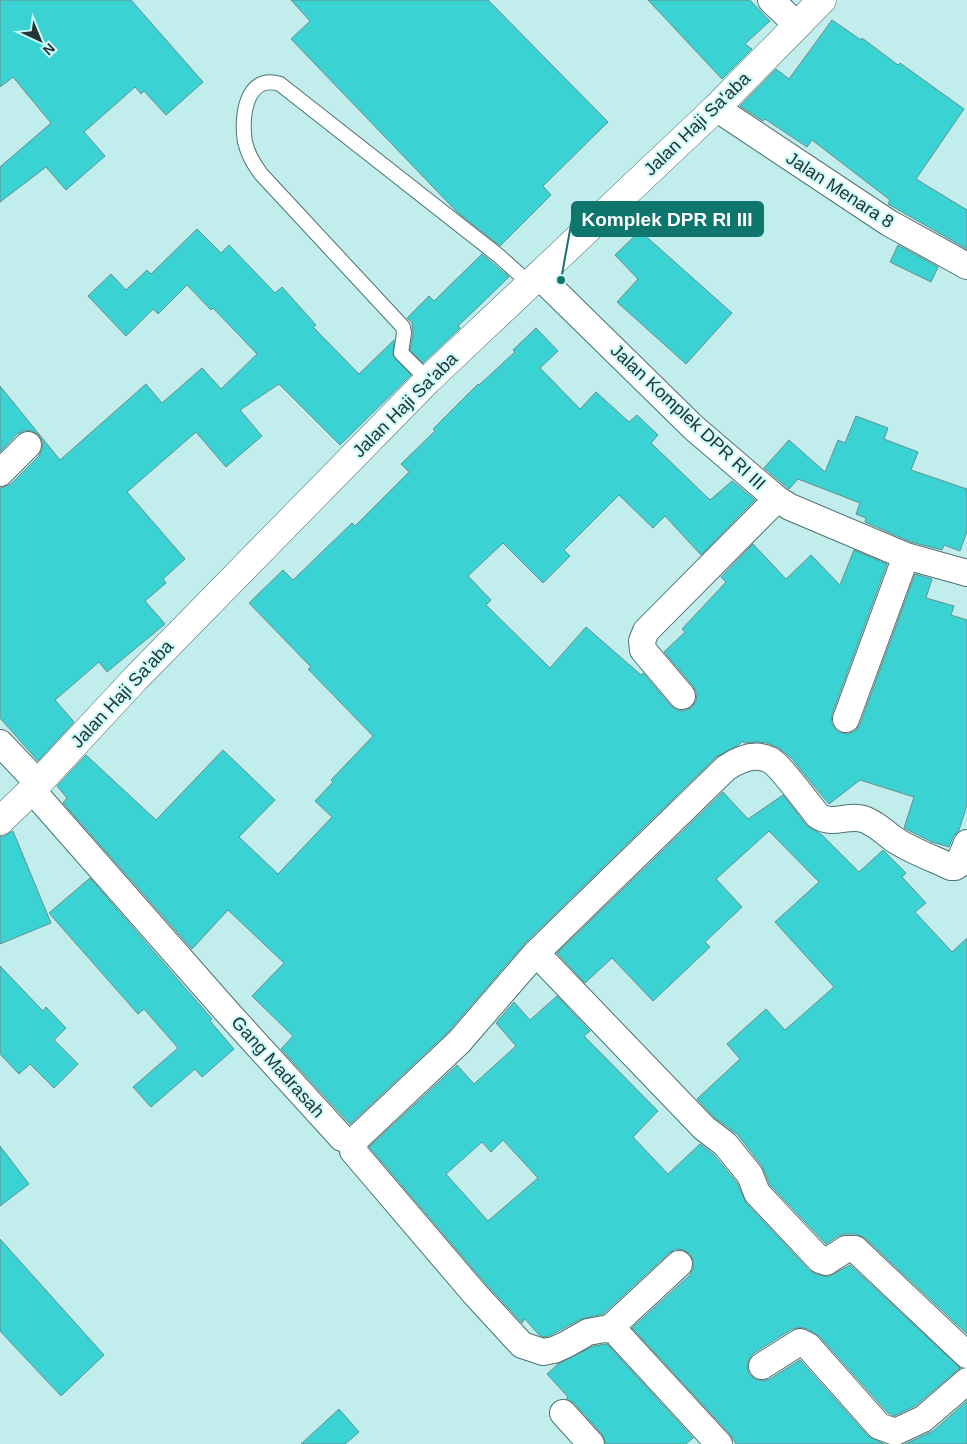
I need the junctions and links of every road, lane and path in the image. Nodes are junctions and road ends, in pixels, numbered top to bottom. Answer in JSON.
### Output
{"nodes":[{"id":1,"x":771,"y":0,"type":"edge"},
{"id":2,"x":822,"y":0,"type":"edge"},
{"id":3,"x":797,"y":25,"type":"junction"},
{"id":4,"x":716,"y":108,"type":"junction"},
{"id":5,"x":967,"y":266,"type":"edge"},
{"id":6,"x":534,"y":279,"type":"junction"},
{"id":7,"x":428,"y":380,"type":"junction"},
{"id":8,"x":28,"y":445,"type":"dead end"},
{"id":9,"x":0,"y":473,"type":"edge"},
{"id":10,"x":777,"y":499,"type":"junction"},
{"id":11,"x":906,"y":556,"type":"junction"},
{"id":12,"x":967,"y":573,"type":"edge"},
{"id":13,"x":682,"y":696,"type":"dead end"},
{"id":14,"x":846,"y":719,"type":"dead end"},
{"id":15,"x":0,"y":743,"type":"edge"},
{"id":16,"x":0,"y":766,"type":"edge"},
{"id":17,"x":32,"y":789,"type":"junction"},
{"id":18,"x":0,"y":821,"type":"edge"},
{"id":19,"x":967,"y":843,"type":"edge"},
{"id":20,"x":536,"y":953,"type":"junction"},
{"id":21,"x":356,"y":1139,"type":"junction"},
{"id":22,"x":678,"y":1264,"type":"dead end"},
{"id":23,"x":609,"y":1329,"type":"junction"},
{"id":24,"x":967,"y":1356,"type":"edge"},
{"id":25,"x":762,"y":1366,"type":"dead end"},
{"id":26,"x":967,"y":1381,"type":"edge"},
{"id":27,"x":564,"y":1413,"type":"dead end"},
{"id":28,"x":591,"y":1444,"type":"edge"},
{"id":29,"x":718,"y":1444,"type":"edge"}],
"edges":[{"from":1,"to":3,"type":"street"},
{"from":2,"to":3,"type":"street","name":"Jalan Haji Sa'aba"},
{"from":3,"to":4,"type":"street","name":"Jalan Haji Sa'aba"},
{"from":4,"to":5,"type":"street","name":"Jalan Menara 8"},
{"from":4,"to":6,"type":"street","name":"Jalan Haji Sa'aba"},
{"from":6,"to":7,"type":"street","name":"Jalan Haji Sa'aba"},
{"from":6,"to":7,"type":"lane"},
{"from":6,"to":10,"type":"street","name":"Jalan Komplek DPR RI III"},
{"from":7,"to":17,"type":"street","name":"Jalan Haji Sa'aba"},
{"from":8,"to":9,"type":"street"},
{"from":10,"to":11,"type":"street","name":"Jalan Komplek DPR RI III"},
{"from":10,"to":13,"type":"street"},
{"from":11,"to":12,"type":"street","name":"Jalan Komplek DPR RI III"},
{"from":11,"to":14,"type":"street"},
{"from":15,"to":17,"type":"street"},
{"from":16,"to":17,"type":"street"},
{"from":17,"to":18,"type":"street","name":"Jalan Haji Sa'aba"},
{"from":17,"to":21,"type":"street","name":"Gang Madrasah"},
{"from":19,"to":20,"type":"street"},
{"from":20,"to":21,"type":"street"},
{"from":20,"to":24,"type":"street"},
{"from":21,"to":23,"type":"street"},
{"from":22,"to":23,"type":"street"},
{"from":23,"to":29,"type":"street"},
{"from":25,"to":26,"type":"street"},
{"from":27,"to":28,"type":"street"}]}
